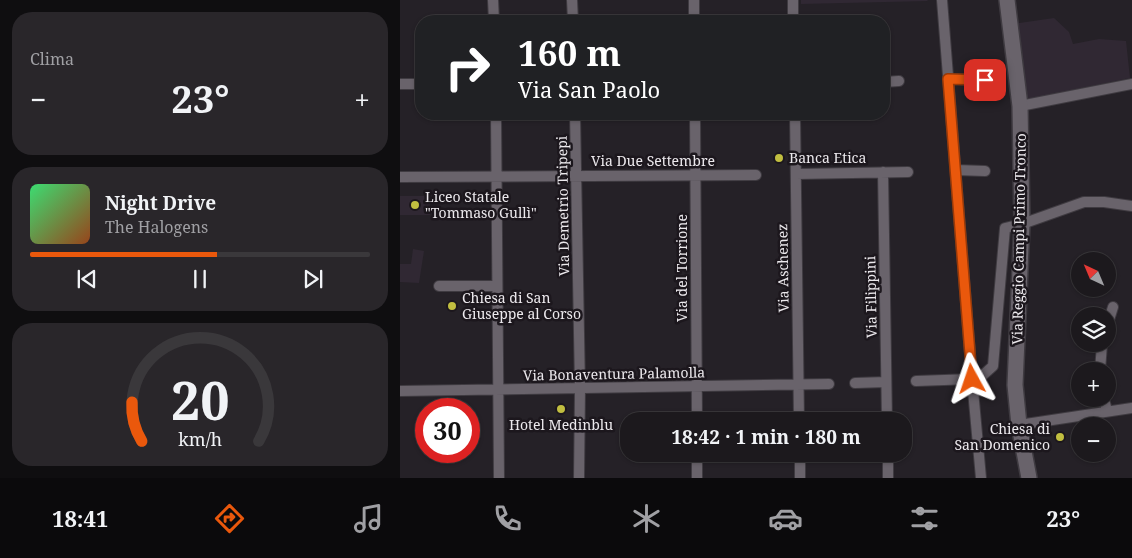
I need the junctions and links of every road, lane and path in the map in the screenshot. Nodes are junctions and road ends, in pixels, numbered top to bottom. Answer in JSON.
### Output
{"nodes":[{"id":1,"x":494,"y":0,"type":"edge"},
{"id":2,"x":572,"y":0,"type":"edge"},
{"id":3,"x":694,"y":0,"type":"edge"},
{"id":4,"x":793,"y":0,"type":"edge"},
{"id":5,"x":942,"y":0,"type":"edge"},
{"id":6,"x":1006,"y":0,"type":"edge"},
{"id":7,"x":494,"y":15,"type":"edge"},
{"id":8,"x":573,"y":15,"type":"edge"},
{"id":9,"x":694,"y":15,"type":"edge"},
{"id":10,"x":793,"y":15,"type":"edge"},
{"id":11,"x":948,"y":79,"type":"junction"},
{"id":12,"x":985,"y":80,"type":"dead end"},
{"id":13,"x":899,"y":81,"type":"dead end"},
{"id":14,"x":890,"y":82,"type":"edge"},
{"id":15,"x":400,"y":84,"type":"edge"},
{"id":16,"x":415,"y":84,"type":"edge"},
{"id":17,"x":1132,"y":84,"type":"edge"},
{"id":18,"x":1020,"y":106,"type":"junction"},
{"id":19,"x":496,"y":120,"type":"edge"},
{"id":20,"x":575,"y":120,"type":"edge"},
{"id":21,"x":695,"y":120,"type":"edge"},
{"id":22,"x":795,"y":120,"type":"edge"},
{"id":23,"x":956,"y":170,"type":"junction"},
{"id":24,"x":985,"y":171,"type":"dead end"},
{"id":25,"x":883,"y":172,"type":"junction"},
{"id":26,"x":908,"y":172,"type":"dead end"},
{"id":27,"x":756,"y":174,"type":"dead end"},
{"id":28,"x":796,"y":174,"type":"junction"},
{"id":29,"x":695,"y":175,"type":"junction"},
{"id":30,"x":400,"y":176,"type":"edge"},
{"id":31,"x":497,"y":176,"type":"junction"},
{"id":32,"x":576,"y":176,"type":"junction"},
{"id":33,"x":1132,"y":206,"type":"edge"},
{"id":34,"x":1022,"y":224,"type":"junction"},
{"id":35,"x":439,"y":286,"type":"dead end"},
{"id":36,"x":497,"y":286,"type":"junction"},
{"id":37,"x":972,"y":379,"type":"junction"},
{"id":38,"x":916,"y":381,"type":"dead end"},
{"id":39,"x":886,"y":382,"type":"junction"},
{"id":40,"x":829,"y":384,"type":"dead end"},
{"id":41,"x":855,"y":384,"type":"dead end"},
{"id":42,"x":799,"y":385,"type":"junction"},
{"id":43,"x":697,"y":386,"type":"junction"},
{"id":44,"x":580,"y":388,"type":"junction"},
{"id":45,"x":499,"y":390,"type":"junction"},
{"id":46,"x":400,"y":391,"type":"edge"},
{"id":47,"x":1106,"y":407,"type":"edge"},
{"id":48,"x":1132,"y":408,"type":"edge"},
{"id":49,"x":697,"y":412,"type":"edge"},
{"id":50,"x":799,"y":412,"type":"edge"},
{"id":51,"x":887,"y":412,"type":"edge"},
{"id":52,"x":1107,"y":412,"type":"junction"},
{"id":53,"x":1019,"y":424,"type":"junction"},
{"id":54,"x":697,"y":462,"type":"edge"},
{"id":55,"x":800,"y":462,"type":"edge"},
{"id":56,"x":888,"y":462,"type":"edge"},
{"id":57,"x":499,"y":478,"type":"edge"},
{"id":58,"x":579,"y":478,"type":"edge"},
{"id":59,"x":698,"y":478,"type":"edge"},
{"id":60,"x":800,"y":478,"type":"edge"},
{"id":61,"x":888,"y":478,"type":"edge"},
{"id":62,"x":981,"y":478,"type":"edge"},
{"id":63,"x":1029,"y":478,"type":"edge"}],
"edges":[{"from":1,"to":7,"type":"street"},
{"from":2,"to":8,"type":"street"},
{"from":3,"to":9,"type":"street"},
{"from":4,"to":10,"type":"street"},
{"from":5,"to":11,"type":"street"},
{"from":6,"to":18,"type":"street","name":"Via Reggio Campi Primo Tronco"},
{"from":11,"to":12,"type":"street"},
{"from":11,"to":23,"type":"street"},
{"from":13,"to":14,"type":"street"},
{"from":15,"to":16,"type":"street"},
{"from":17,"to":18,"type":"street"},
{"from":18,"to":34,"type":"street","name":"Via Reggio Campi Primo Tronco"},
{"from":19,"to":31,"type":"street"},
{"from":20,"to":32,"type":"street","name":"Via Demetrio Tripepi"},
{"from":21,"to":29,"type":"street","name":"Via del Torrione"},
{"from":22,"to":28,"type":"street","name":"Via Aschenez"},
{"from":23,"to":24,"type":"street"},
{"from":23,"to":37,"type":"street"},
{"from":25,"to":26,"type":"street"},
{"from":25,"to":28,"type":"street"},
{"from":25,"to":39,"type":"street","name":"Via Filippini"},
{"from":27,"to":29,"type":"street","name":"Via Due Settembre"},
{"from":28,"to":42,"type":"street","name":"Via Aschenez"},
{"from":29,"to":32,"type":"street","name":"Via Due Settembre"},
{"from":29,"to":43,"type":"street","name":"Via del Torrione"},
{"from":30,"to":31,"type":"street","name":"Via Due Settembre"},
{"from":31,"to":32,"type":"street","name":"Via Due Settembre"},
{"from":31,"to":36,"type":"street"},
{"from":32,"to":44,"type":"street","name":"Via Demetrio Tripepi"},
{"from":33,"to":34,"type":"street"},
{"from":34,"to":37,"type":"street"},
{"from":34,"to":53,"type":"street","name":"Via Reggio Campi Primo Tronco"},
{"from":35,"to":36,"type":"street"},
{"from":36,"to":45,"type":"street"},
{"from":37,"to":38,"type":"street"},
{"from":37,"to":62,"type":"street"},
{"from":39,"to":41,"type":"street"},
{"from":39,"to":51,"type":"street","name":"Via Filippini"},
{"from":40,"to":42,"type":"street","name":"Via Bonaventura Palamolla"},
{"from":42,"to":43,"type":"street","name":"Via Bonaventura Palamolla"},
{"from":42,"to":50,"type":"street","name":"Via Aschenez"},
{"from":43,"to":44,"type":"street","name":"Via Bonaventura Palamolla"},
{"from":43,"to":49,"type":"street","name":"Via del Torrione"},
{"from":44,"to":45,"type":"street","name":"Via Bonaventura Palamolla"},
{"from":44,"to":58,"type":"street","name":"Via Demetrio Tripepi"},
{"from":45,"to":46,"type":"street","name":"Via Bonaventura Palamolla"},
{"from":45,"to":57,"type":"street"},
{"from":47,"to":52,"type":"street"},
{"from":48,"to":52,"type":"street"},
{"from":52,"to":53,"type":"street"},
{"from":53,"to":63,"type":"street","name":"Via Reggio Campi Primo Tronco"},
{"from":54,"to":59,"type":"street"},
{"from":55,"to":60,"type":"street"},
{"from":56,"to":61,"type":"street"}]}
